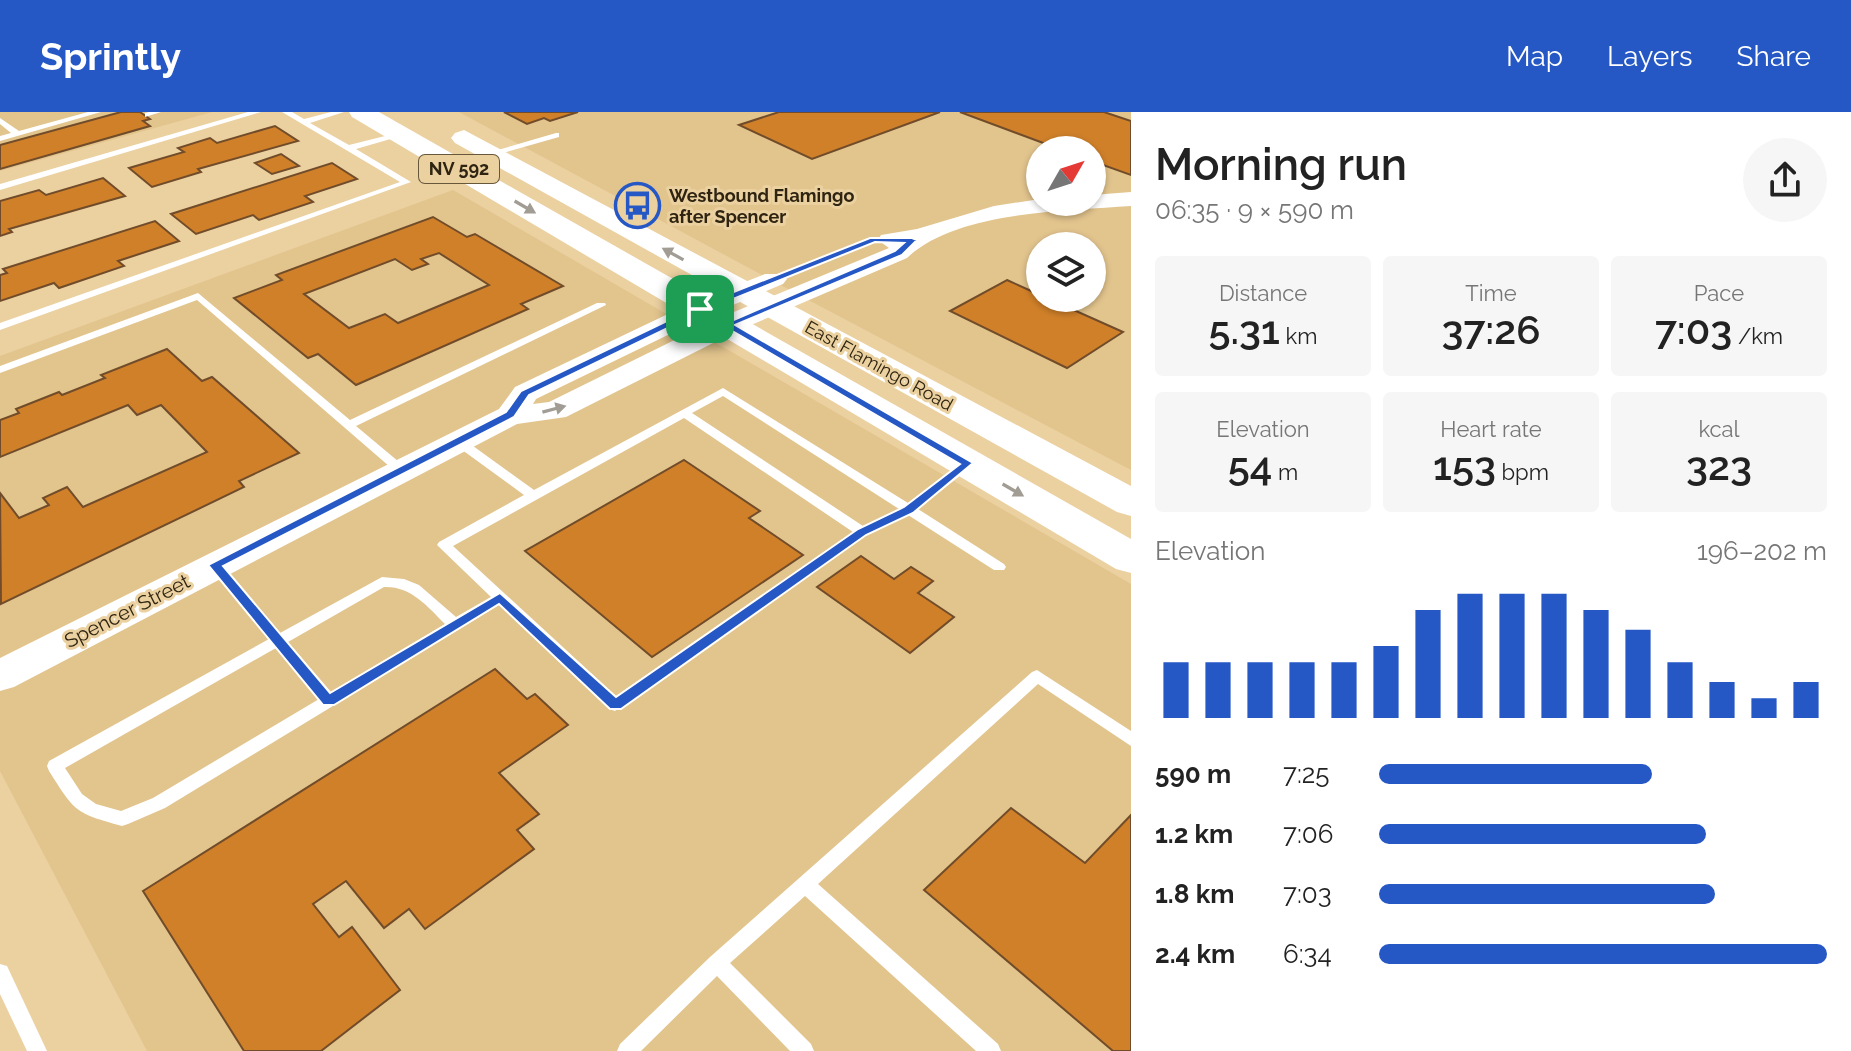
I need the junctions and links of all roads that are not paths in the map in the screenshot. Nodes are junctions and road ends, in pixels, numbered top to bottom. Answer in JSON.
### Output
{"nodes":[{"id":1,"x":97,"y":112,"type":"edge"},
{"id":2,"x":257,"y":112,"type":"edge"},
{"id":3,"x":286,"y":112,"type":"edge"},
{"id":4,"x":340,"y":112,"type":"edge"},
{"id":5,"x":361,"y":112,"type":"edge"},
{"id":6,"x":0,"y":120,"type":"edge"},
{"id":7,"x":303,"y":122,"type":"junction"},
{"id":8,"x":392,"y":123,"type":"edge"},
{"id":9,"x":17,"y":134,"type":"junction"},
{"id":10,"x":556,"y":135,"type":"dead end"},
{"id":11,"x":0,"y":139,"type":"edge"},
{"id":12,"x":349,"y":148,"type":"junction"},
{"id":13,"x":492,"y":153,"type":"junction"},
{"id":14,"x":0,"y":187,"type":"edge"},
{"id":15,"x":1131,"y":199,"type":"edge"},
{"id":16,"x":1106,"y":201,"type":"edge"},
{"id":17,"x":1026,"y":208,"type":"edge"},
{"id":18,"x":601,"y":305,"type":"dead end"},
{"id":19,"x":735,"y":308,"type":"junction"},
{"id":20,"x":0,"y":327,"type":"edge"},
{"id":21,"x":0,"y":370,"type":"edge"},
{"id":22,"x":685,"y":413,"type":"junction"},
{"id":23,"x":348,"y":425,"type":"junction"},
{"id":24,"x":458,"y":441,"type":"junction"},
{"id":25,"x":968,"y":463,"type":"junction"},
{"id":26,"x":401,"y":470,"type":"junction"},
{"id":27,"x":533,"y":496,"type":"junction"},
{"id":28,"x":1131,"y":503,"type":"edge"},
{"id":29,"x":908,"y":510,"type":"junction"},
{"id":30,"x":862,"y":532,"type":"junction"},
{"id":31,"x":1131,"y":558,"type":"edge"},
{"id":32,"x":215,"y":565,"type":"junction"},
{"id":33,"x":999,"y":567,"type":"dead end"},
{"id":34,"x":500,"y":598,"type":"junction"},
{"id":35,"x":455,"y":625,"type":"junction"},
{"id":36,"x":278,"y":640,"type":"junction"},
{"id":37,"x":0,"y":676,"type":"edge"},
{"id":38,"x":329,"y":701,"type":"junction"},
{"id":39,"x":1131,"y":739,"type":"edge"},
{"id":40,"x":805,"y":884,"type":"junction"},
{"id":41,"x":717,"y":963,"type":"junction"},
{"id":42,"x":0,"y":973,"type":"edge"},
{"id":43,"x":37,"y":1051,"type":"edge"},
{"id":44,"x":627,"y":1051,"type":"edge"},
{"id":45,"x":804,"y":1051,"type":"edge"},
{"id":46,"x":991,"y":1051,"type":"edge"}],
"edges":[{"from":1,"to":9,"type":"lane"},
{"from":2,"to":14,"type":"lane"},
{"from":3,"to":7,"type":"lane"},
{"from":4,"to":7,"type":"lane"},
{"from":5,"to":8,"type":"main road","name":"East Flamingo Road","number":"NV 592"},
{"from":6,"to":9,"type":"lane"},
{"from":7,"to":12,"type":"lane"},
{"from":8,"to":12,"type":"lane"},
{"from":8,"to":13,"type":"main road","name":"East Flamingo Road","number":"NV 592"},
{"from":8,"to":19,"type":"main road","name":"East Flamingo Road","number":"NV 592","one_way":true},
{"from":9,"to":11,"type":"lane"},
{"from":10,"to":13,"type":"lane"},
{"from":12,"to":20,"type":"lane"},
{"from":19,"to":13,"type":"main road","name":"East Flamingo Road","number":"NV 592","one_way":true},
{"from":15,"to":16,"type":"street","name":"Spencer Street"},
{"from":17,"to":19,"type":"street","name":"Spencer Street"},
{"from":18,"to":23,"type":"lane"},
{"from":19,"to":24,"type":"street","name":"Spencer Street"},
{"from":19,"to":25,"type":"main road","name":"East Flamingo Road","number":"NV 592"},
{"from":19,"to":28,"type":"main road","name":"East Flamingo Road","number":"NV 592"},
{"from":21,"to":23,"type":"lane"},
{"from":22,"to":27,"type":"lane"},
{"from":22,"to":29,"type":"lane"},
{"from":22,"to":30,"type":"lane"},
{"from":23,"to":26,"type":"lane"},
{"from":24,"to":26,"type":"street","name":"Spencer Street"},
{"from":24,"to":27,"type":"lane"},
{"from":25,"to":29,"type":"lane"},
{"from":25,"to":31,"type":"main road","name":"East Flamingo Road","number":"NV 592","one_way":true},
{"from":26,"to":32,"type":"street","name":"Spencer Street"},
{"from":27,"to":34,"type":"lane"},
{"from":29,"to":30,"type":"lane"},
{"from":29,"to":33,"type":"lane"},
{"from":30,"to":34,"type":"lane"},
{"from":32,"to":36,"type":"lane"},
{"from":32,"to":37,"type":"street","name":"Spencer Street"},
{"from":34,"to":35,"type":"lane"},
{"from":35,"to":36,"type":"lane"},
{"from":35,"to":38,"type":"lane"},
{"from":36,"to":38,"type":"lane"},
{"from":36,"to":38,"type":"lane"},
{"from":39,"to":40,"type":"lane"},
{"from":40,"to":41,"type":"lane"},
{"from":40,"to":46,"type":"lane"},
{"from":41,"to":44,"type":"lane"},
{"from":41,"to":45,"type":"lane"},
{"from":42,"to":43,"type":"lane"}]}
